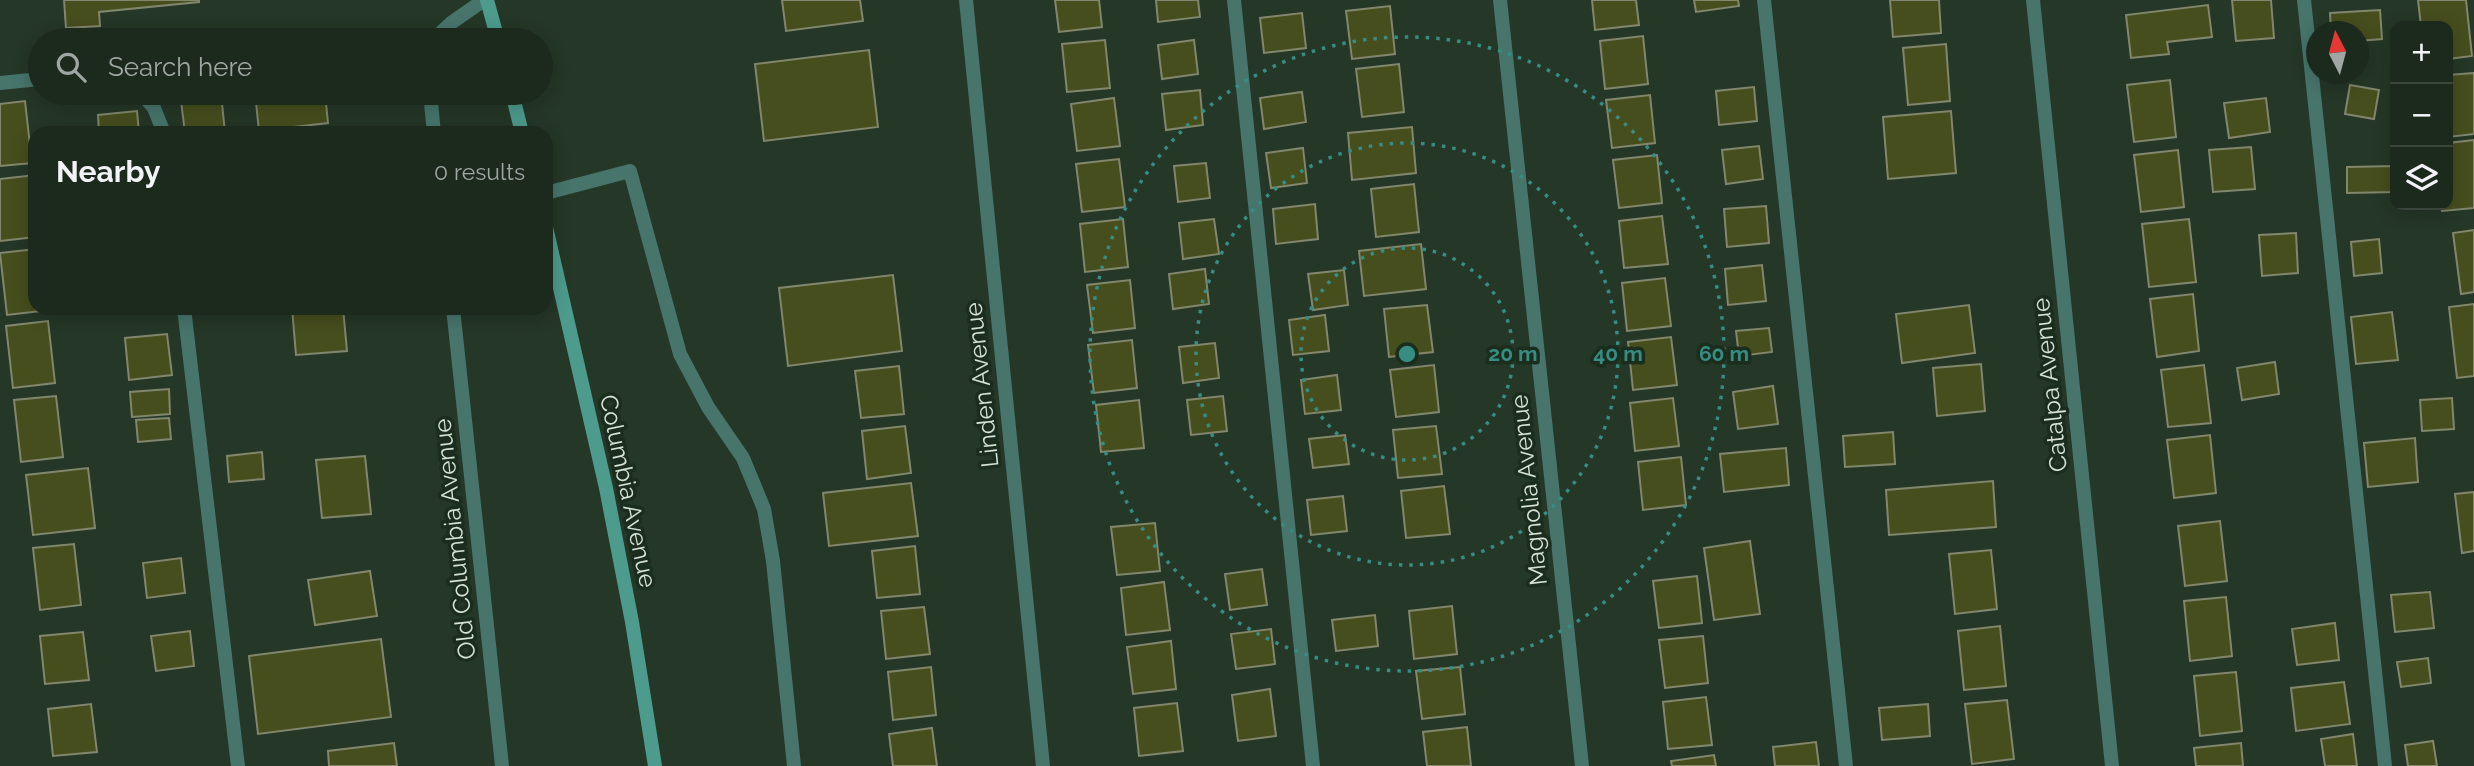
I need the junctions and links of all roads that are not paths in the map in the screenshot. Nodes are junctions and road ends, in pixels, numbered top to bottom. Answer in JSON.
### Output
{"nodes":[{"id":1,"x":486,"y":0,"type":"edge"},
{"id":2,"x":966,"y":0,"type":"edge"},
{"id":3,"x":1234,"y":0,"type":"edge"},
{"id":4,"x":1500,"y":0,"type":"edge"},
{"id":5,"x":1764,"y":0,"type":"edge"},
{"id":6,"x":2033,"y":0,"type":"edge"},
{"id":7,"x":2304,"y":0,"type":"edge"},
{"id":8,"x":446,"y":28,"type":"edge"},
{"id":9,"x":494,"y":28,"type":"edge"},
{"id":10,"x":28,"y":80,"type":"edge"},
{"id":11,"x":0,"y":83,"type":"edge"},
{"id":12,"x":152,"y":105,"type":"edge"},
{"id":13,"x":431,"y":105,"type":"edge"},
{"id":14,"x":515,"y":105,"type":"edge"},
{"id":15,"x":161,"y":126,"type":"edge"},
{"id":16,"x":433,"y":126,"type":"edge"},
{"id":17,"x":520,"y":126,"type":"edge"},
{"id":18,"x":553,"y":191,"type":"edge"},
{"id":19,"x":553,"y":258,"type":"edge"},
{"id":20,"x":185,"y":315,"type":"edge"},
{"id":21,"x":454,"y":315,"type":"edge"},
{"id":22,"x":238,"y":766,"type":"edge"},
{"id":23,"x":502,"y":766,"type":"edge"},
{"id":24,"x":655,"y":766,"type":"edge"},
{"id":25,"x":794,"y":766,"type":"edge"},
{"id":26,"x":1043,"y":766,"type":"edge"},
{"id":27,"x":1313,"y":766,"type":"edge"},
{"id":28,"x":1582,"y":766,"type":"edge"},
{"id":29,"x":1846,"y":766,"type":"edge"},
{"id":30,"x":2112,"y":766,"type":"edge"},
{"id":31,"x":2385,"y":766,"type":"edge"}],
"edges":[{"from":1,"to":8,"type":"street"},
{"from":1,"to":9,"type":"street"},
{"from":2,"to":26,"type":"street","name":"Linden Avenue"},
{"from":3,"to":27,"type":"street"},
{"from":4,"to":28,"type":"street","name":"Magnolia Avenue"},
{"from":5,"to":29,"type":"street"},
{"from":6,"to":30,"type":"street","name":"Catalpa Avenue"},
{"from":7,"to":31,"type":"street"},
{"from":10,"to":11,"type":"street"},
{"from":12,"to":15,"type":"street"},
{"from":13,"to":16,"type":"street"},
{"from":14,"to":17,"type":"street"},
{"from":18,"to":25,"type":"street"},
{"from":19,"to":24,"type":"street","name":"Columbia Avenue"},
{"from":20,"to":22,"type":"street"},
{"from":21,"to":23,"type":"street","name":"Old Columbia Avenue"}]}
